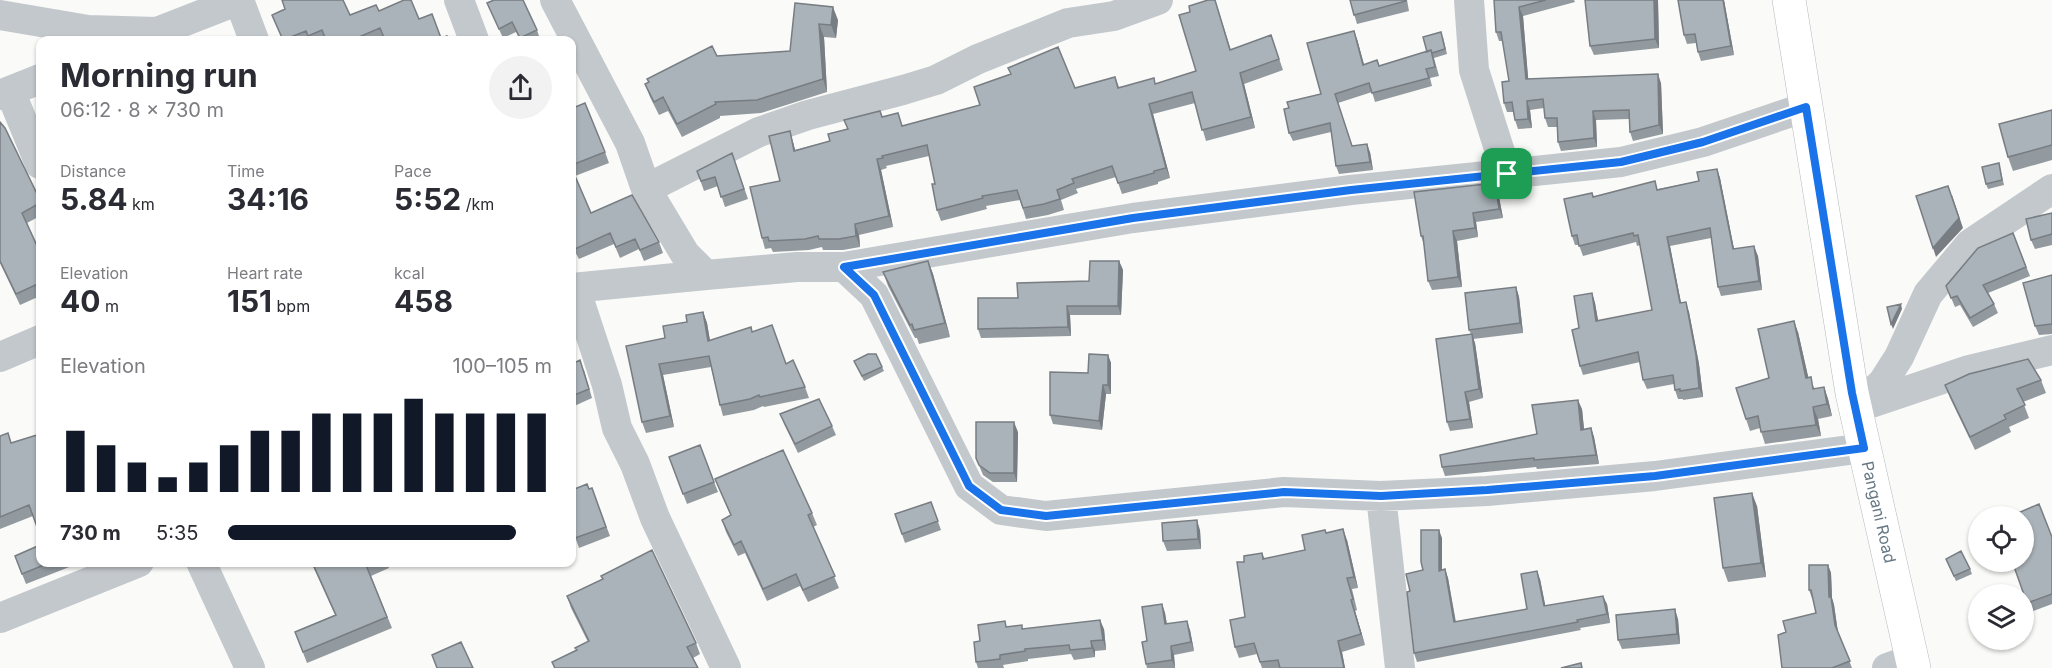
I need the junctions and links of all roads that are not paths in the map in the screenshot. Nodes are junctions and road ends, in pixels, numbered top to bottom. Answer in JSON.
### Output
{"nodes":[{"id":1,"x":239,"y":0,"type":"edge"},
{"id":2,"x":459,"y":0,"type":"edge"},
{"id":3,"x":555,"y":0,"type":"edge"},
{"id":4,"x":1158,"y":0,"type":"edge"},
{"id":5,"x":1469,"y":0,"type":"edge"},
{"id":6,"x":1789,"y":0,"type":"edge"},
{"id":7,"x":0,"y":15,"type":"edge"},
{"id":8,"x":146,"y":36,"type":"edge"},
{"id":9,"x":252,"y":36,"type":"edge"},
{"id":10,"x":472,"y":36,"type":"edge"},
{"id":11,"x":574,"y":36,"type":"edge"},
{"id":12,"x":576,"y":40,"type":"edge"},
{"id":13,"x":36,"y":81,"type":"edge"},
{"id":14,"x":5,"y":93,"type":"edge"},
{"id":15,"x":1806,"y":107,"type":"junction"},
{"id":16,"x":36,"y":156,"type":"edge"},
{"id":17,"x":1507,"y":174,"type":"junction"},
{"id":18,"x":646,"y":189,"type":"junction"},
{"id":19,"x":2052,"y":189,"type":"edge"},
{"id":20,"x":844,"y":267,"type":"junction"},
{"id":21,"x":706,"y":275,"type":"junction"},
{"id":22,"x":576,"y":288,"type":"edge"},
{"id":23,"x":576,"y":297,"type":"edge"},
{"id":24,"x":36,"y":342,"type":"edge"},
{"id":25,"x":2052,"y":350,"type":"edge"},
{"id":26,"x":0,"y":357,"type":"edge"},
{"id":27,"x":1856,"y":409,"type":"junction"},
{"id":28,"x":1864,"y":448,"type":"junction"},
{"id":29,"x":1381,"y":496,"type":"junction"},
{"id":30,"x":127,"y":567,"type":"edge"},
{"id":31,"x":203,"y":567,"type":"edge"},
{"id":32,"x":0,"y":618,"type":"edge"},
{"id":33,"x":1905,"y":665,"type":"edge"},
{"id":34,"x":250,"y":668,"type":"edge"},
{"id":35,"x":726,"y":668,"type":"edge"},
{"id":36,"x":1400,"y":668,"type":"edge"}],
"edges":[{"from":1,"to":8,"type":"street"},
{"from":1,"to":9,"type":"street"},
{"from":2,"to":10,"type":"street"},
{"from":3,"to":11,"type":"street"},
{"from":4,"to":18,"type":"street"},
{"from":5,"to":17,"type":"street"},
{"from":6,"to":15,"type":"main road","name":"Pangani Road"},
{"from":7,"to":8,"type":"street"},
{"from":12,"to":18,"type":"street"},
{"from":13,"to":14,"type":"street"},
{"from":14,"to":16,"type":"street"},
{"from":15,"to":17,"type":"street"},
{"from":15,"to":27,"type":"main road","name":"Pangani Road"},
{"from":17,"to":20,"type":"street"},
{"from":18,"to":21,"type":"street"},
{"from":19,"to":27,"type":"street"},
{"from":20,"to":21,"type":"street"},
{"from":20,"to":29,"type":"street"},
{"from":21,"to":22,"type":"street"},
{"from":23,"to":35,"type":"street"},
{"from":24,"to":26,"type":"street"},
{"from":25,"to":27,"type":"street"},
{"from":27,"to":28,"type":"main road","name":"Pangani Road"},
{"from":28,"to":29,"type":"street"},
{"from":28,"to":33,"type":"main road","name":"Pangani Road"},
{"from":29,"to":36,"type":"street"},
{"from":30,"to":32,"type":"street"},
{"from":31,"to":34,"type":"street"}]}
